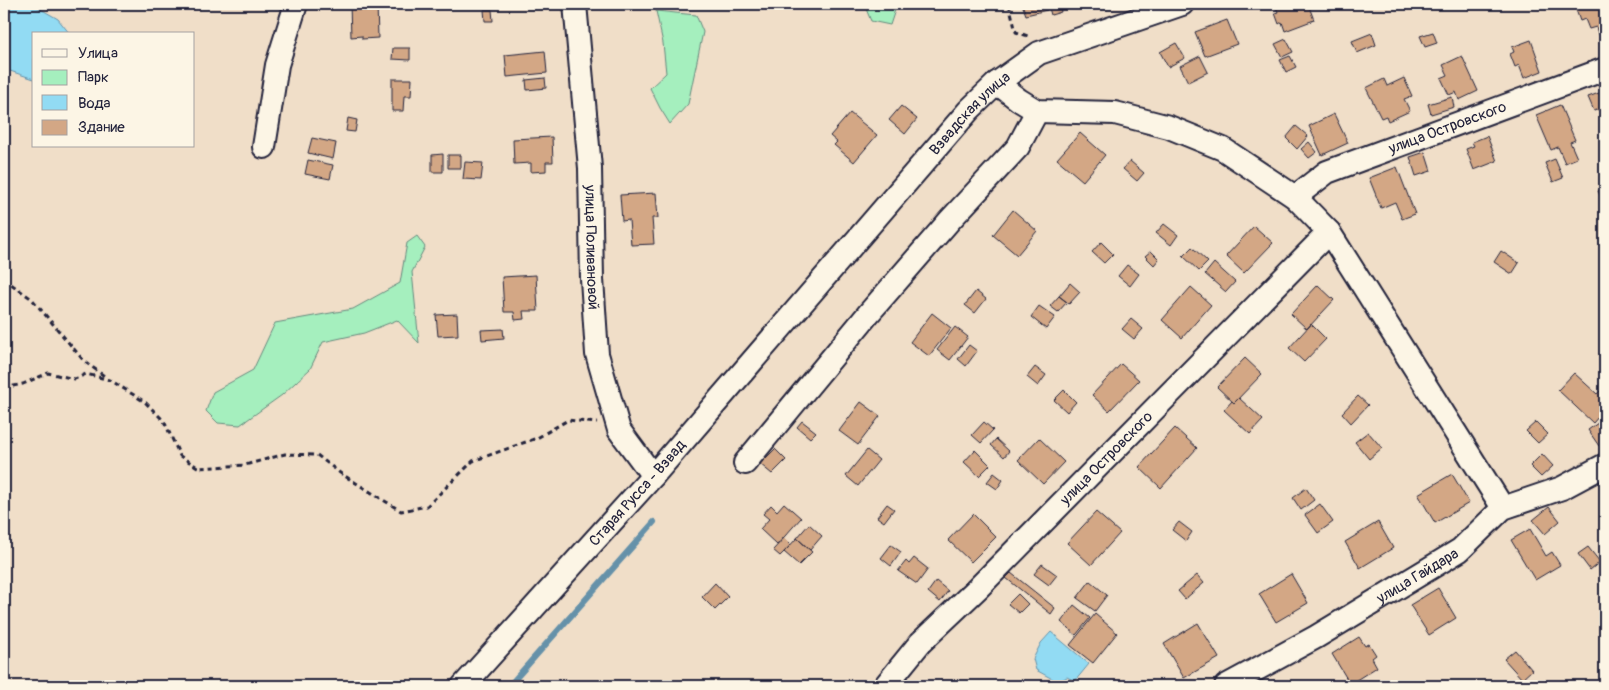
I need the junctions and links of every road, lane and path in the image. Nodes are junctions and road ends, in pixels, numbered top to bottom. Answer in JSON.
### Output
{"nodes":[{"id":1,"x":296,"y":4,"type":"edge"},
{"id":2,"x":575,"y":4,"type":"edge"},
{"id":3,"x":1009,"y":4,"type":"edge"},
{"id":4,"x":1182,"y":4,"type":"edge"},
{"id":5,"x":1039,"y":53,"type":"junction"},
{"id":6,"x":1605,"y":69,"type":"edge"},
{"id":7,"x":997,"y":83,"type":"junction"},
{"id":8,"x":1038,"y":111,"type":"junction"},
{"id":9,"x":264,"y":147,"type":"dead end"},
{"id":10,"x":1295,"y":197,"type":"junction"},
{"id":11,"x":1329,"y":232,"type":"junction"},
{"id":12,"x":4,"y":279,"type":"edge"},
{"id":13,"x":808,"y":296,"type":"joint"},
{"id":14,"x":110,"y":380,"type":"junction"},
{"id":15,"x":4,"y":388,"type":"edge"},
{"id":16,"x":619,"y":430,"type":"junction"},
{"id":17,"x":745,"y":463,"type":"dead end"},
{"id":18,"x":1605,"y":465,"type":"edge"},
{"id":19,"x":653,"y":476,"type":"junction"},
{"id":20,"x":1503,"y":508,"type":"junction"},
{"id":21,"x":463,"y":686,"type":"edge"},
{"id":22,"x":884,"y":686,"type":"edge"},
{"id":23,"x":1226,"y":686,"type":"edge"}],
"edges":[{"from":1,"to":9,"type":"street"},
{"from":2,"to":16,"type":"street","name":"улица Поливановой"},
{"from":3,"to":5,"type":"path"},
{"from":4,"to":5,"type":"street","name":"Взвадская улица"},
{"from":5,"to":7,"type":"street","name":"Взвадская улица"},
{"from":6,"to":10,"type":"street","name":"улица Островского"},
{"from":7,"to":8,"type":"street"},
{"from":7,"to":13,"type":"street","name":"Взвадская улица"},
{"from":8,"to":10,"type":"street"},
{"from":8,"to":17,"type":"street"},
{"from":10,"to":11,"type":"street"},
{"from":11,"to":20,"type":"street"},
{"from":11,"to":22,"type":"street","name":"улица Островского"},
{"from":12,"to":14,"type":"path"},
{"from":13,"to":19,"type":"street","name":"Старая Русса - Взвад"},
{"from":14,"to":15,"type":"path"},
{"from":14,"to":16,"type":"path"},
{"from":16,"to":19,"type":"street","name":"улица Поливановой"},
{"from":18,"to":20,"type":"street","name":"улица Гайдара"},
{"from":19,"to":21,"type":"street","name":"Старая Русса - Взвад"},
{"from":20,"to":23,"type":"street","name":"улица Гайдара"}]}
